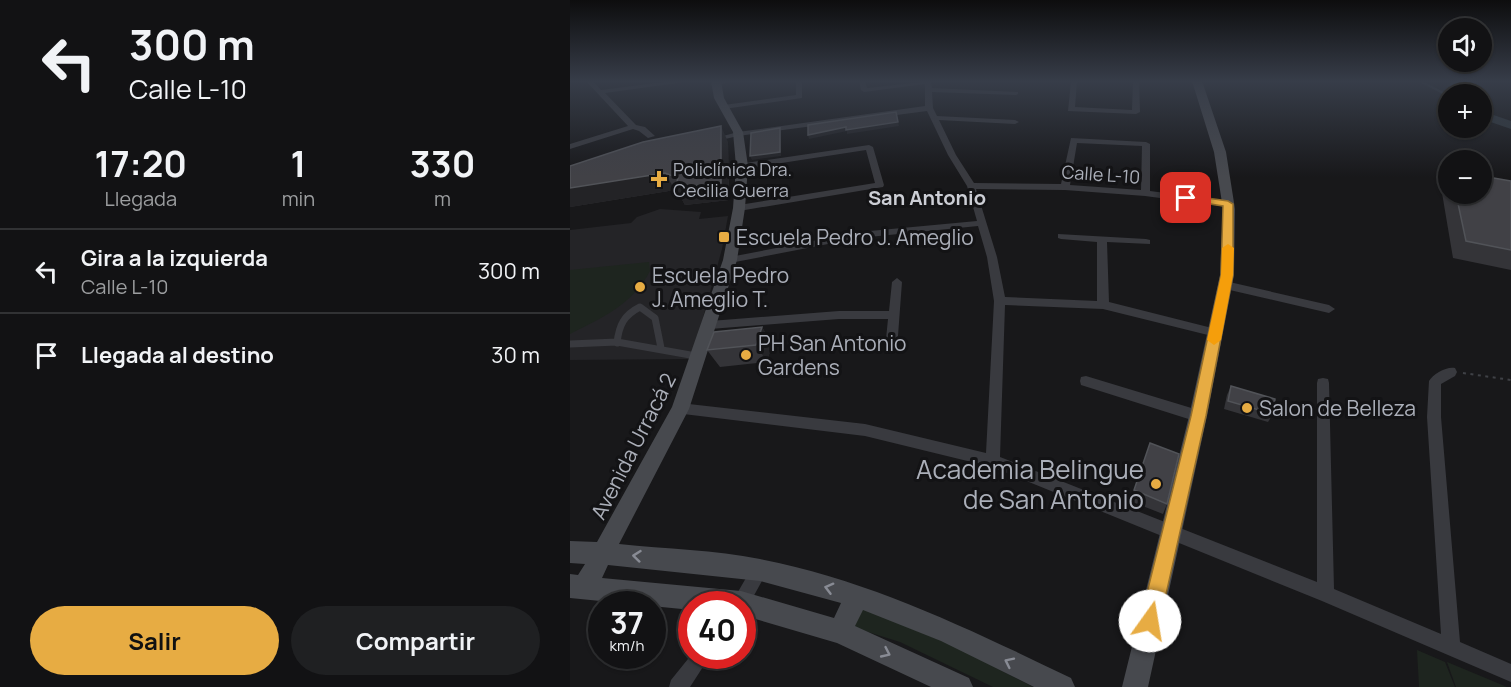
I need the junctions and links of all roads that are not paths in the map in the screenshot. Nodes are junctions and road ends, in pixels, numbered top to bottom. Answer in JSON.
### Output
{"nodes":[{"id":1,"x":619,"y":113,"type":"edge"},
{"id":2,"x":727,"y":113,"type":"edge"},
{"id":3,"x":892,"y":113,"type":"edge"},
{"id":4,"x":932,"y":113,"type":"edge"},
{"id":5,"x":1207,"y":113,"type":"edge"},
{"id":6,"x":934,"y":118,"type":"junction"},
{"id":7,"x":1016,"y":122,"type":"dead end"},
{"id":8,"x":633,"y":127,"type":"junction"},
{"id":9,"x":738,"y":134,"type":"junction"},
{"id":10,"x":651,"y":136,"type":"dead end"},
{"id":11,"x":706,"y":141,"type":"edge"},
{"id":12,"x":570,"y":147,"type":"edge"},
{"id":13,"x":742,"y":166,"type":"junction"},
{"id":14,"x":971,"y":186,"type":"junction"},
{"id":15,"x":1065,"y":187,"type":"junction"},
{"id":16,"x":1145,"y":193,"type":"junction"},
{"id":17,"x":1228,"y":204,"type":"junction"},
{"id":18,"x":739,"y":208,"type":"junction"},
{"id":19,"x":983,"y":223,"type":"junction"},
{"id":20,"x":1061,"y":236,"type":"dead end"},
{"id":21,"x":1102,"y":239,"type":"junction"},
{"id":22,"x":1146,"y":242,"type":"dead end"},
{"id":23,"x":730,"y":260,"type":"junction"},
{"id":24,"x":897,"y":282,"type":"dead end"},
{"id":25,"x":1225,"y":285,"type":"junction"},
{"id":26,"x":1000,"y":301,"type":"junction"},
{"id":27,"x":1103,"y":305,"type":"junction"},
{"id":28,"x":1329,"y":309,"type":"dead end"},
{"id":29,"x":893,"y":315,"type":"junction"},
{"id":30,"x":710,"y":325,"type":"junction"},
{"id":31,"x":1216,"y":333,"type":"junction"},
{"id":32,"x":617,"y":343,"type":"junction"},
{"id":33,"x":570,"y":344,"type":"edge"},
{"id":34,"x":661,"y":348,"type":"junction"},
{"id":35,"x":891,"y":349,"type":"dead end"},
{"id":36,"x":700,"y":356,"type":"junction"},
{"id":37,"x":1451,"y":372,"type":"road end"},
{"id":38,"x":1086,"y":381,"type":"dead end"},
{"id":39,"x":1323,"y":382,"type":"dead end"},
{"id":40,"x":680,"y":409,"type":"junction"},
{"id":41,"x":1198,"y":416,"type":"junction"},
{"id":42,"x":993,"y":461,"type":"junction"},
{"id":43,"x":1171,"y":534,"type":"junction"},
{"id":44,"x":570,"y":552,"type":"edge"},
{"id":45,"x":602,"y":553,"type":"junction"},
{"id":46,"x":760,"y":570,"type":"junction"},
{"id":47,"x":577,"y":586,"type":"edge"},
{"id":48,"x":748,"y":591,"type":"edge"},
{"id":49,"x":1326,"y":594,"type":"junction"},
{"id":50,"x":857,"y":596,"type":"junction"},
{"id":51,"x":678,"y":597,"type":"edge"},
{"id":52,"x":756,"y":608,"type":"edge"},
{"id":53,"x":840,"y":632,"type":"junction"},
{"id":54,"x":1451,"y":648,"type":"junction"},
{"id":55,"x":691,"y":669,"type":"edge"},
{"id":56,"x":1511,"y":673,"type":"edge"},
{"id":57,"x":678,"y":687,"type":"edge"},
{"id":58,"x":960,"y":687,"type":"edge"},
{"id":59,"x":1062,"y":687,"type":"edge"},
{"id":60,"x":1135,"y":687,"type":"edge"}],
"edges":[{"from":1,"to":8,"type":"street"},
{"from":2,"to":9,"type":"street","name":"Avenida Urracá 2"},
{"from":3,"to":9,"type":"street"},
{"from":4,"to":6,"type":"street"},
{"from":5,"to":17,"type":"street"},
{"from":6,"to":7,"type":"street"},
{"from":6,"to":14,"type":"street"},
{"from":8,"to":10,"type":"street"},
{"from":8,"to":12,"type":"street"},
{"from":9,"to":11,"type":"street"},
{"from":9,"to":13,"type":"street","name":"Avenida Urracá 2"},
{"from":13,"to":18,"type":"street","name":"Avenida Urracá 2"},
{"from":13,"to":18,"type":"street"},
{"from":14,"to":15,"type":"street","name":"Calle L-10"},
{"from":14,"to":19,"type":"street"},
{"from":15,"to":16,"type":"street","name":"Calle L-10"},
{"from":15,"to":16,"type":"street"},
{"from":16,"to":17,"type":"street","name":"Calle L-10"},
{"from":17,"to":25,"type":"street"},
{"from":18,"to":23,"type":"street","name":"Avenida Urracá 2"},
{"from":19,"to":23,"type":"street"},
{"from":19,"to":26,"type":"street"},
{"from":20,"to":21,"type":"street"},
{"from":21,"to":22,"type":"street"},
{"from":21,"to":27,"type":"street"},
{"from":23,"to":30,"type":"street","name":"Avenida Urracá 2"},
{"from":24,"to":29,"type":"street"},
{"from":25,"to":28,"type":"street"},
{"from":25,"to":31,"type":"street"},
{"from":26,"to":27,"type":"street"},
{"from":26,"to":42,"type":"street"},
{"from":27,"to":31,"type":"street"},
{"from":29,"to":30,"type":"street"},
{"from":29,"to":35,"type":"street"},
{"from":30,"to":36,"type":"street","name":"Avenida Urracá 2"},
{"from":31,"to":41,"type":"street"},
{"from":32,"to":33,"type":"lane"},
{"from":32,"to":34,"type":"lane"},
{"from":32,"to":34,"type":"lane"},
{"from":34,"to":36,"type":"lane"},
{"from":36,"to":40,"type":"street","name":"Avenida Urracá 2"},
{"from":37,"to":54,"type":"street"},
{"from":38,"to":41,"type":"street"},
{"from":39,"to":49,"type":"street"},
{"from":40,"to":42,"type":"street"},
{"from":40,"to":45,"type":"street","name":"Avenida Urracá 2"},
{"from":41,"to":43,"type":"street"},
{"from":42,"to":43,"type":"street"},
{"from":43,"to":49,"type":"street"},
{"from":43,"to":60,"type":"street"},
{"from":44,"to":45,"type":"street"},
{"from":46,"to":45,"type":"street","one_way":true},
{"from":45,"to":47,"type":"street","name":"Avenida Urracá 2"},
{"from":46,"to":48,"type":"street"},
{"from":50,"to":46,"type":"street","one_way":true},
{"from":47,"to":51,"type":"street"},
{"from":49,"to":54,"type":"street"},
{"from":50,"to":53,"type":"street"},
{"from":59,"to":50,"type":"street","one_way":true},
{"from":52,"to":53,"type":"street"},
{"from":53,"to":58,"type":"street","one_way":true},
{"from":54,"to":56,"type":"street"},
{"from":55,"to":57,"type":"street"}]}
